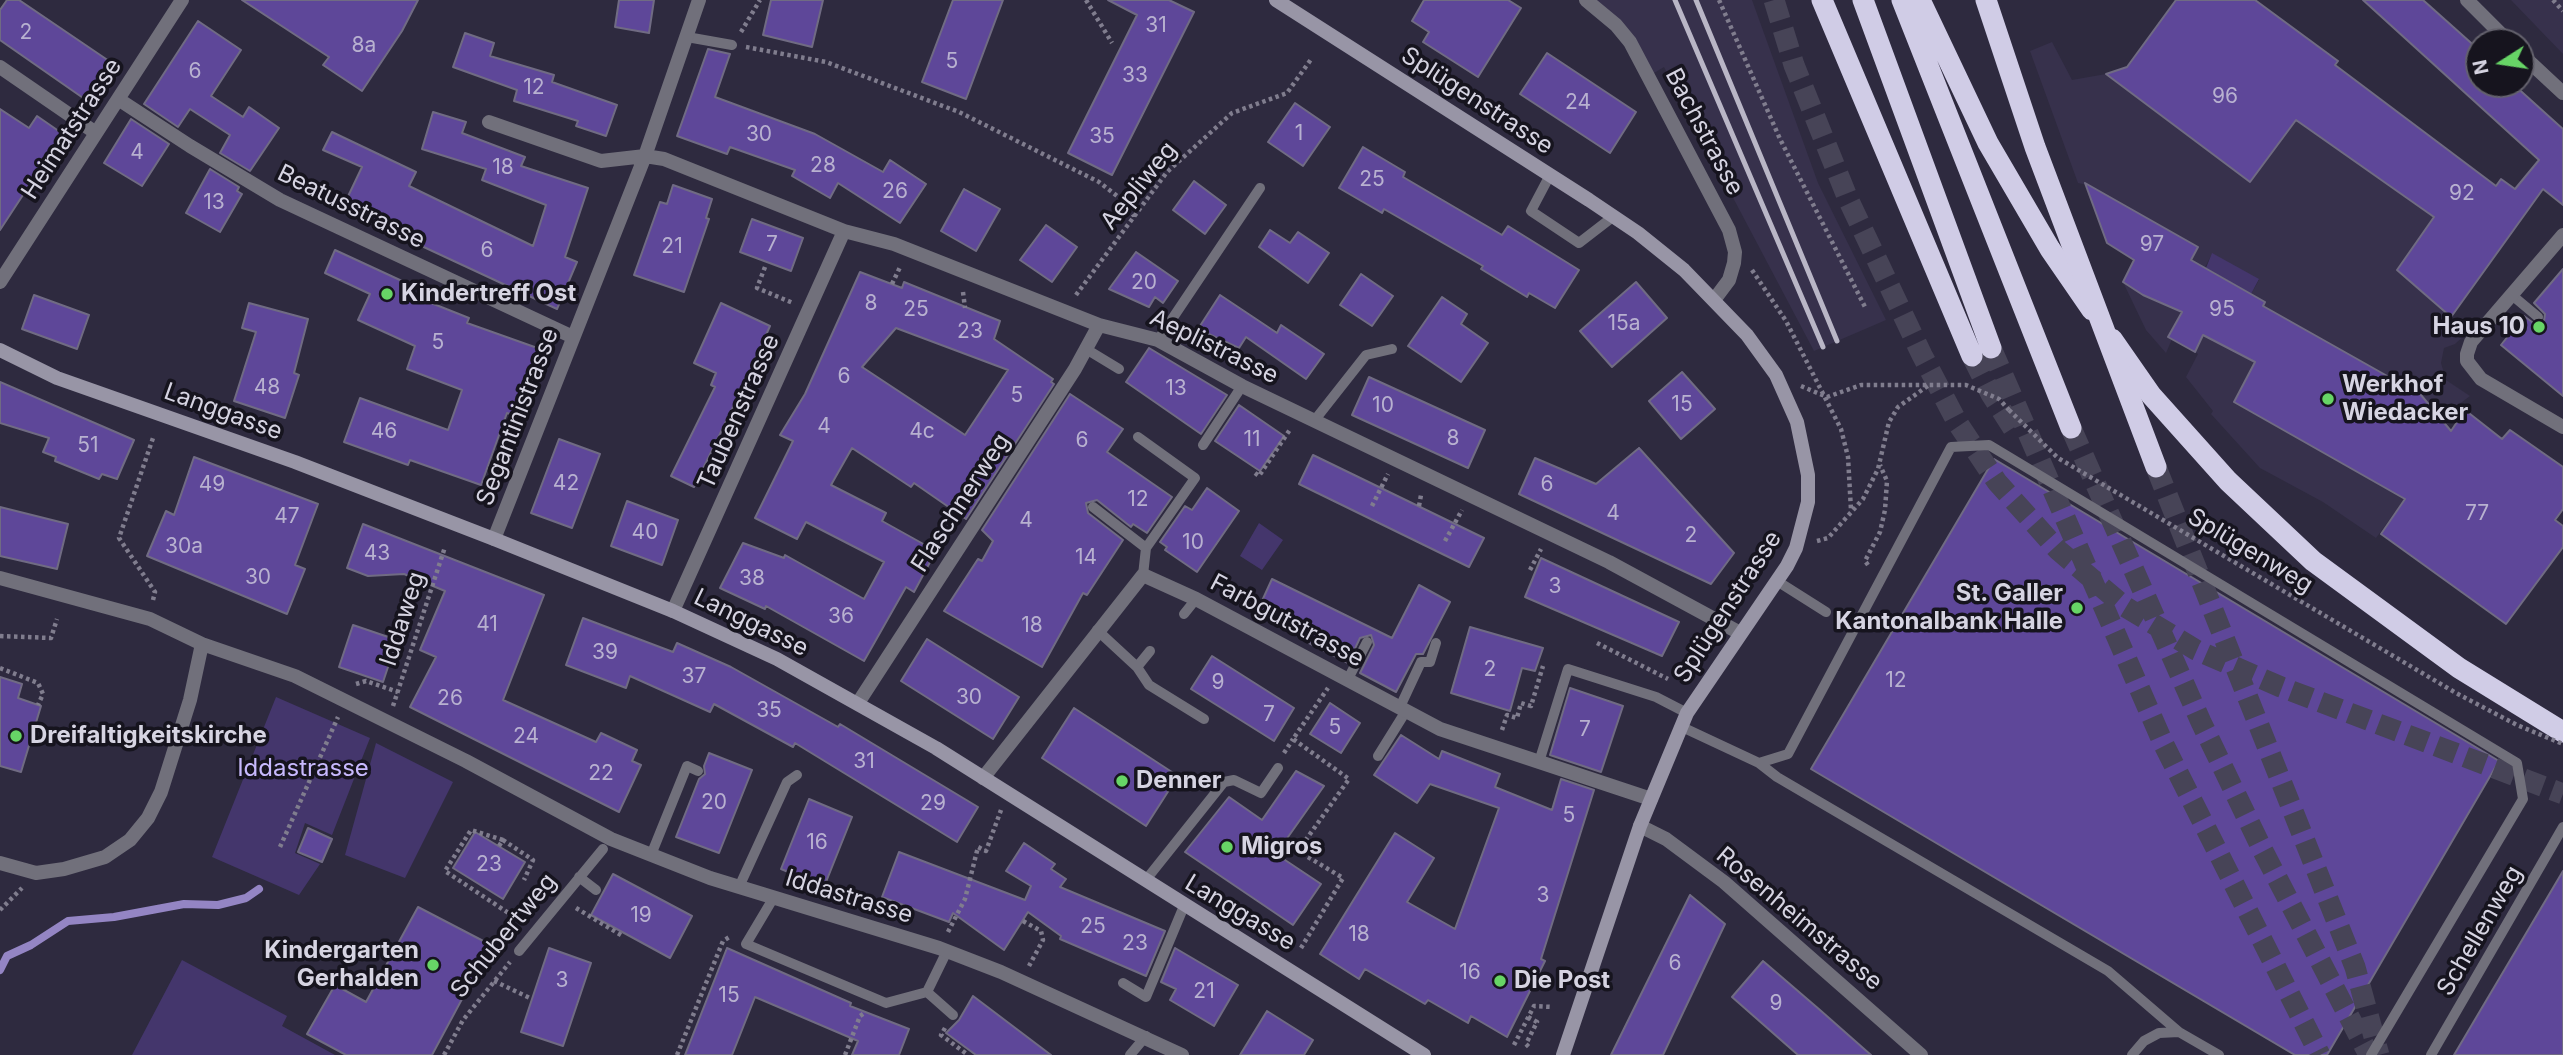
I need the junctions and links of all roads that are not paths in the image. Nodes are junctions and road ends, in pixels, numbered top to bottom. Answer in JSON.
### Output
{"nodes":[{"id":1,"x":182,"y":0,"type":"edge"},
{"id":2,"x":699,"y":0,"type":"edge"},
{"id":3,"x":1276,"y":0,"type":"edge"},
{"id":4,"x":1586,"y":0,"type":"edge"},
{"id":5,"x":1822,"y":0,"type":"edge"},
{"id":6,"x":1863,"y":0,"type":"edge"},
{"id":7,"x":1902,"y":0,"type":"edge"},
{"id":8,"x":1920,"y":0,"type":"edge"},
{"id":9,"x":1986,"y":0,"type":"edge"},
{"id":10,"x":2467,"y":0,"type":"edge"},
{"id":11,"x":2495,"y":28,"type":"edge"},
{"id":12,"x":687,"y":37,"type":"junction"},
{"id":13,"x":732,"y":45,"type":"road end"},
{"id":14,"x":0,"y":67,"type":"edge"},
{"id":15,"x":2535,"y":67,"type":"edge"},
{"id":16,"x":2563,"y":93,"type":"edge"},
{"id":17,"x":118,"y":99,"type":"junction"},
{"id":18,"x":489,"y":122,"type":"dead end"},
{"id":19,"x":96,"y":132,"type":"junction"},
{"id":20,"x":645,"y":156,"type":"junction"},
{"id":21,"x":1550,"y":175,"type":"junction"},
{"id":22,"x":1260,"y":188,"type":"dead end"},
{"id":23,"x":1614,"y":216,"type":"junction"},
{"id":24,"x":844,"y":231,"type":"junction"},
{"id":25,"x":2563,"y":235,"type":"edge"},
{"id":26,"x":0,"y":282,"type":"edge"},
{"id":27,"x":2513,"y":296,"type":"junction"},
{"id":28,"x":1714,"y":300,"type":"junction"},
{"id":29,"x":2538,"y":317,"type":"dead end"},
{"id":30,"x":1098,"y":325,"type":"junction"},
{"id":31,"x":573,"y":337,"type":"junction"},
{"id":32,"x":1158,"y":340,"type":"junction"},
{"id":33,"x":1086,"y":349,"type":"junction"},
{"id":34,"x":1392,"y":349,"type":"dead end"},
{"id":35,"x":0,"y":350,"type":"edge"},
{"id":36,"x":1119,"y":369,"type":"dead end"},
{"id":37,"x":1242,"y":386,"type":"junction"},
{"id":38,"x":1314,"y":421,"type":"junction"},
{"id":39,"x":2563,"y":427,"type":"edge"},
{"id":40,"x":2071,"y":428,"type":"tunnel mouth"},
{"id":41,"x":1138,"y":437,"type":"dead end"},
{"id":42,"x":1203,"y":446,"type":"dead end"},
{"id":43,"x":2156,"y":467,"type":"tunnel mouth"},
{"id":44,"x":1093,"y":507,"type":"dead end"},
{"id":45,"x":494,"y":539,"type":"junction"},
{"id":46,"x":1146,"y":548,"type":"junction"},
{"id":47,"x":1143,"y":575,"type":"junction"},
{"id":48,"x":0,"y":578,"type":"edge"},
{"id":49,"x":1777,"y":581,"type":"junction"},
{"id":50,"x":1196,"y":599,"type":"junction"},
{"id":51,"x":673,"y":611,"type":"junction"},
{"id":52,"x":1826,"y":612,"type":"dead end"},
{"id":53,"x":1184,"y":614,"type":"dead end"},
{"id":54,"x":1097,"y":630,"type":"junction"},
{"id":55,"x":1740,"y":633,"type":"junction"},
{"id":56,"x":1367,"y":642,"type":"dead end"},
{"id":57,"x":1436,"y":643,"type":"dead end"},
{"id":58,"x":202,"y":644,"type":"junction"},
{"id":59,"x":1150,"y":651,"type":"dead end"},
{"id":60,"x":1137,"y":667,"type":"junction"},
{"id":61,"x":1343,"y":677,"type":"junction"},
{"id":62,"x":858,"y":703,"type":"junction"},
{"id":63,"x":1403,"y":709,"type":"junction"},
{"id":64,"x":1204,"y":719,"type":"dead end"},
{"id":65,"x":1685,"y":720,"type":"junction"},
{"id":66,"x":2563,"y":732,"type":"edge"},
{"id":67,"x":1378,"y":756,"type":"dead end"},
{"id":68,"x":1539,"y":762,"type":"junction"},
{"id":69,"x":1759,"y":763,"type":"junction"},
{"id":70,"x":1278,"y":768,"type":"dead end"},
{"id":71,"x":698,"y":771,"type":"dead end"},
{"id":72,"x":797,"y":775,"type":"dead end"},
{"id":73,"x":984,"y":778,"type":"junction"},
{"id":74,"x":1651,"y":799,"type":"junction"},
{"id":75,"x":1640,"y":826,"type":"junction"},
{"id":76,"x":2563,"y":827,"type":"edge"},
{"id":77,"x":603,"y":849,"type":"dead end"},
{"id":78,"x":651,"y":855,"type":"junction"},
{"id":79,"x":0,"y":863,"type":"edge"},
{"id":80,"x":579,"y":877,"type":"junction"},
{"id":81,"x":1144,"y":881,"type":"junction"},
{"id":82,"x":739,"y":887,"type":"junction"},
{"id":83,"x":596,"y":890,"type":"dead end"},
{"id":84,"x":774,"y":897,"type":"junction"},
{"id":85,"x":1184,"y":906,"type":"junction"},
{"id":86,"x":946,"y":945,"type":"junction"},
{"id":87,"x":519,"y":951,"type":"road end"},
{"id":88,"x":1122,"y":983,"type":"dead end"},
{"id":89,"x":927,"y":992,"type":"junction"},
{"id":90,"x":953,"y":1015,"type":"dead end"},
{"id":91,"x":2179,"y":1032,"type":"junction"},
{"id":92,"x":1146,"y":1036,"type":"junction"},
{"id":93,"x":1130,"y":1055,"type":"edge"},
{"id":94,"x":1182,"y":1055,"type":"edge"},
{"id":95,"x":1424,"y":1055,"type":"edge"},
{"id":96,"x":1563,"y":1055,"type":"edge"},
{"id":97,"x":1921,"y":1055,"type":"edge"},
{"id":98,"x":2132,"y":1055,"type":"edge"},
{"id":99,"x":2219,"y":1055,"type":"edge"},
{"id":100,"x":2371,"y":1055,"type":"edge"},
{"id":101,"x":2431,"y":1055,"type":"edge"}],
"edges":[{"from":1,"to":17,"type":"street","name":"Heimatstrasse"},
{"from":2,"to":12,"type":"street","name":"Segantinistrasse"},
{"from":3,"to":21,"type":"main road","name":"Splügenstrasse"},
{"from":4,"to":28,"type":"street","name":"Bachstrasse"},
{"from":5,"to":6,"type":"highway"},
{"from":7,"to":40,"type":"highway"},
{"from":8,"to":66,"type":"highway"},
{"from":9,"to":43,"type":"highway","bridge":true},
{"from":10,"to":11,"type":"street"},
{"from":12,"to":13,"type":"lane"},
{"from":12,"to":20,"type":"street","name":"Segantinistrasse"},
{"from":14,"to":19,"type":"street"},
{"from":15,"to":16,"type":"street"},
{"from":17,"to":19,"type":"street","name":"Heimatstrasse"},
{"from":17,"to":31,"type":"street","name":"Beatusstrasse"},
{"from":18,"to":20,"type":"street"},
{"from":19,"to":26,"type":"street","name":"Heimatstrasse"},
{"from":20,"to":24,"type":"street","name":"Aeplistrasse"},
{"from":20,"to":31,"type":"street","name":"Segantinistrasse"},
{"from":21,"to":23,"type":"main road","name":"Splügenstrasse"},
{"from":21,"to":23,"type":"lane"},
{"from":22,"to":32,"type":"lane"},
{"from":23,"to":28,"type":"main road","name":"Splügenstrasse"},
{"from":24,"to":30,"type":"street","name":"Aeplistrasse"},
{"from":24,"to":51,"type":"street","name":"Taubenstrasse"},
{"from":25,"to":27,"type":"street"},
{"from":27,"to":29,"type":"lane"},
{"from":27,"to":39,"type":"street"},
{"from":28,"to":49,"type":"main road","name":"Splügenstrasse"},
{"from":30,"to":32,"type":"street","name":"Aeplistrasse"},
{"from":30,"to":33,"type":"street","name":"Flaschnerweg"},
{"from":31,"to":45,"type":"street","name":"Segantinistrasse"},
{"from":32,"to":37,"type":"street","name":"Aeplistrasse"},
{"from":33,"to":36,"type":"lane"},
{"from":33,"to":62,"type":"street","name":"Flaschnerweg"},
{"from":34,"to":38,"type":"lane"},
{"from":35,"to":45,"type":"main road","name":"Langgasse"},
{"from":37,"to":38,"type":"street","name":"Aeplistrasse"},
{"from":37,"to":42,"type":"lane"},
{"from":38,"to":55,"type":"street","name":"Aeplistrasse"},
{"from":41,"to":46,"type":"lane"},
{"from":44,"to":46,"type":"lane"},
{"from":45,"to":51,"type":"main road","name":"Langgasse"},
{"from":46,"to":47,"type":"lane"},
{"from":47,"to":50,"type":"street","name":"Farbgutstrasse"},
{"from":47,"to":54,"type":"street"},
{"from":48,"to":58,"type":"street","name":"Iddastrasse"},
{"from":49,"to":52,"type":"lane"},
{"from":49,"to":55,"type":"main road","name":"Splügenstrasse"},
{"from":50,"to":53,"type":"lane"},
{"from":50,"to":61,"type":"street","name":"Farbgutstrasse"},
{"from":51,"to":62,"type":"main road","name":"Langgasse"},
{"from":54,"to":60,"type":"lane"},
{"from":54,"to":73,"type":"street"},
{"from":55,"to":65,"type":"main road","name":"Splügenstrasse"},
{"from":56,"to":61,"type":"lane"},
{"from":57,"to":63,"type":"lane"},
{"from":58,"to":78,"type":"street","name":"Iddastrasse"},
{"from":58,"to":79,"type":"street"},
{"from":59,"to":60,"type":"lane"},
{"from":60,"to":64,"type":"lane"},
{"from":61,"to":63,"type":"street","name":"Farbgutstrasse"},
{"from":62,"to":73,"type":"main road","name":"Langgasse"},
{"from":63,"to":67,"type":"lane"},
{"from":63,"to":68,"type":"street","name":"Farbgutstrasse"},
{"from":65,"to":68,"type":"lane"},
{"from":65,"to":69,"type":"lane"},
{"from":65,"to":74,"type":"main road","name":"Splügenstrasse"},
{"from":68,"to":74,"type":"street","name":"Farbgutstrasse"},
{"from":69,"to":91,"type":"lane"},
{"from":69,"to":100,"type":"lane"},
{"from":70,"to":81,"type":"lane"},
{"from":71,"to":78,"type":"lane"},
{"from":72,"to":82,"type":"lane"},
{"from":73,"to":81,"type":"main road","name":"Langgasse"},
{"from":74,"to":75,"type":"main road","name":"Splügenstrasse"},
{"from":75,"to":96,"type":"main road","name":"Splügenstrasse"},
{"from":75,"to":97,"type":"street","name":"Rosenheimstrasse"},
{"from":76,"to":101,"type":"lane","name":"Schellenweg"},
{"from":77,"to":80,"type":"lane","name":"Schubertweg"},
{"from":78,"to":82,"type":"street","name":"Iddastrasse"},
{"from":80,"to":83,"type":"lane"},
{"from":80,"to":87,"type":"lane","name":"Schubertweg"},
{"from":81,"to":85,"type":"main road","name":"Langgasse"},
{"from":82,"to":84,"type":"street","name":"Iddastrasse"},
{"from":84,"to":86,"type":"street","name":"Iddastrasse"},
{"from":84,"to":89,"type":"lane"},
{"from":85,"to":88,"type":"lane"},
{"from":85,"to":95,"type":"main road","name":"Langgasse"},
{"from":86,"to":89,"type":"lane"},
{"from":86,"to":92,"type":"street","name":"Iddastrasse"},
{"from":89,"to":90,"type":"lane"},
{"from":91,"to":98,"type":"lane"},
{"from":91,"to":99,"type":"lane"},
{"from":92,"to":93,"type":"lane"},
{"from":92,"to":94,"type":"street","name":"Iddastrasse"}]}
